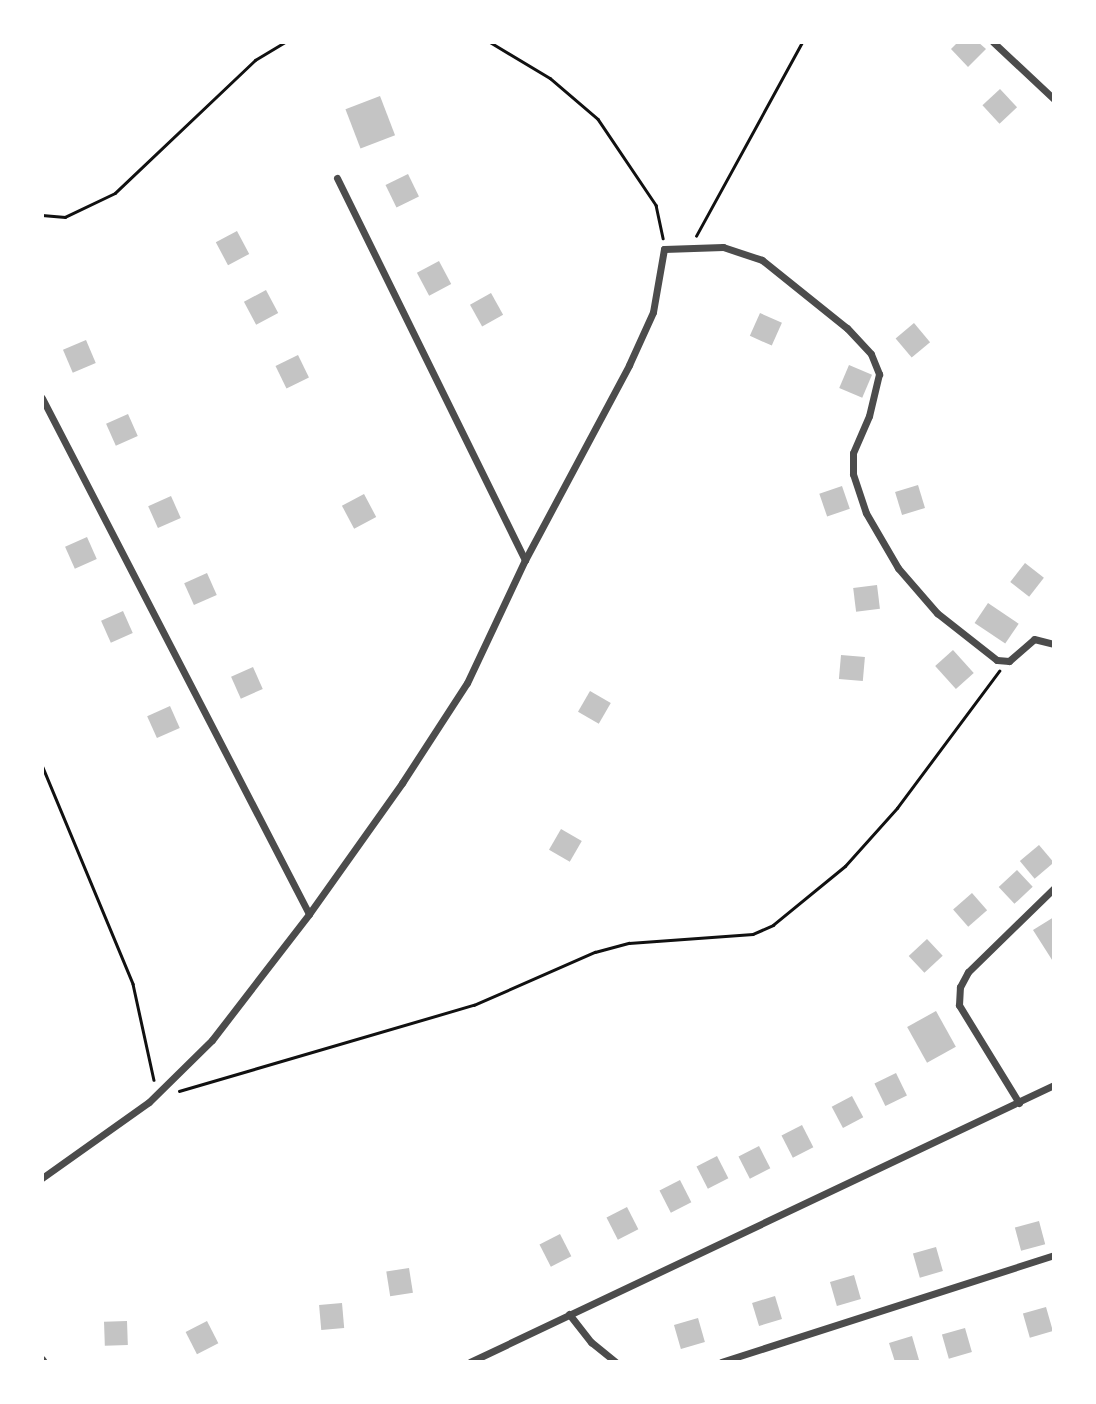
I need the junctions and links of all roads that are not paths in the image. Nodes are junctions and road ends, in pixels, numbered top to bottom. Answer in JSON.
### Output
{"nodes":[{"id":1,"x":993,"y":42,"type":"edge"},
{"id":2,"x":1054,"y":99,"type":"edge"},
{"id":3,"x":337,"y":178,"type":"dead end"},
{"id":4,"x":42,"y":398,"type":"edge"},
{"id":5,"x":525,"y":560,"type":"junction"},
{"id":6,"x":1054,"y":644,"type":"edge"},
{"id":7,"x":1054,"y":888,"type":"edge"},
{"id":8,"x":310,"y":914,"type":"junction"},
{"id":9,"x":1054,"y":1085,"type":"edge"},
{"id":10,"x":1019,"y":1103,"type":"junction"},
{"id":11,"x":42,"y":1178,"type":"edge"},
{"id":12,"x":1054,"y":1255,"type":"edge"},
{"id":13,"x":569,"y":1314,"type":"junction"},
{"id":14,"x":470,"y":1362,"type":"edge"},
{"id":15,"x":616,"y":1362,"type":"edge"},
{"id":16,"x":721,"y":1362,"type":"edge"}],
"edges":[{"from":1,"to":2,"type":"street"},
{"from":3,"to":5,"type":"street"},
{"from":4,"to":8,"type":"street"},
{"from":5,"to":6,"type":"street"},
{"from":5,"to":8,"type":"street"},
{"from":7,"to":10,"type":"street"},
{"from":8,"to":11,"type":"street"},
{"from":9,"to":10,"type":"street"},
{"from":10,"to":13,"type":"street"},
{"from":12,"to":16,"type":"street"},
{"from":13,"to":14,"type":"street"},
{"from":13,"to":15,"type":"street"}]}
